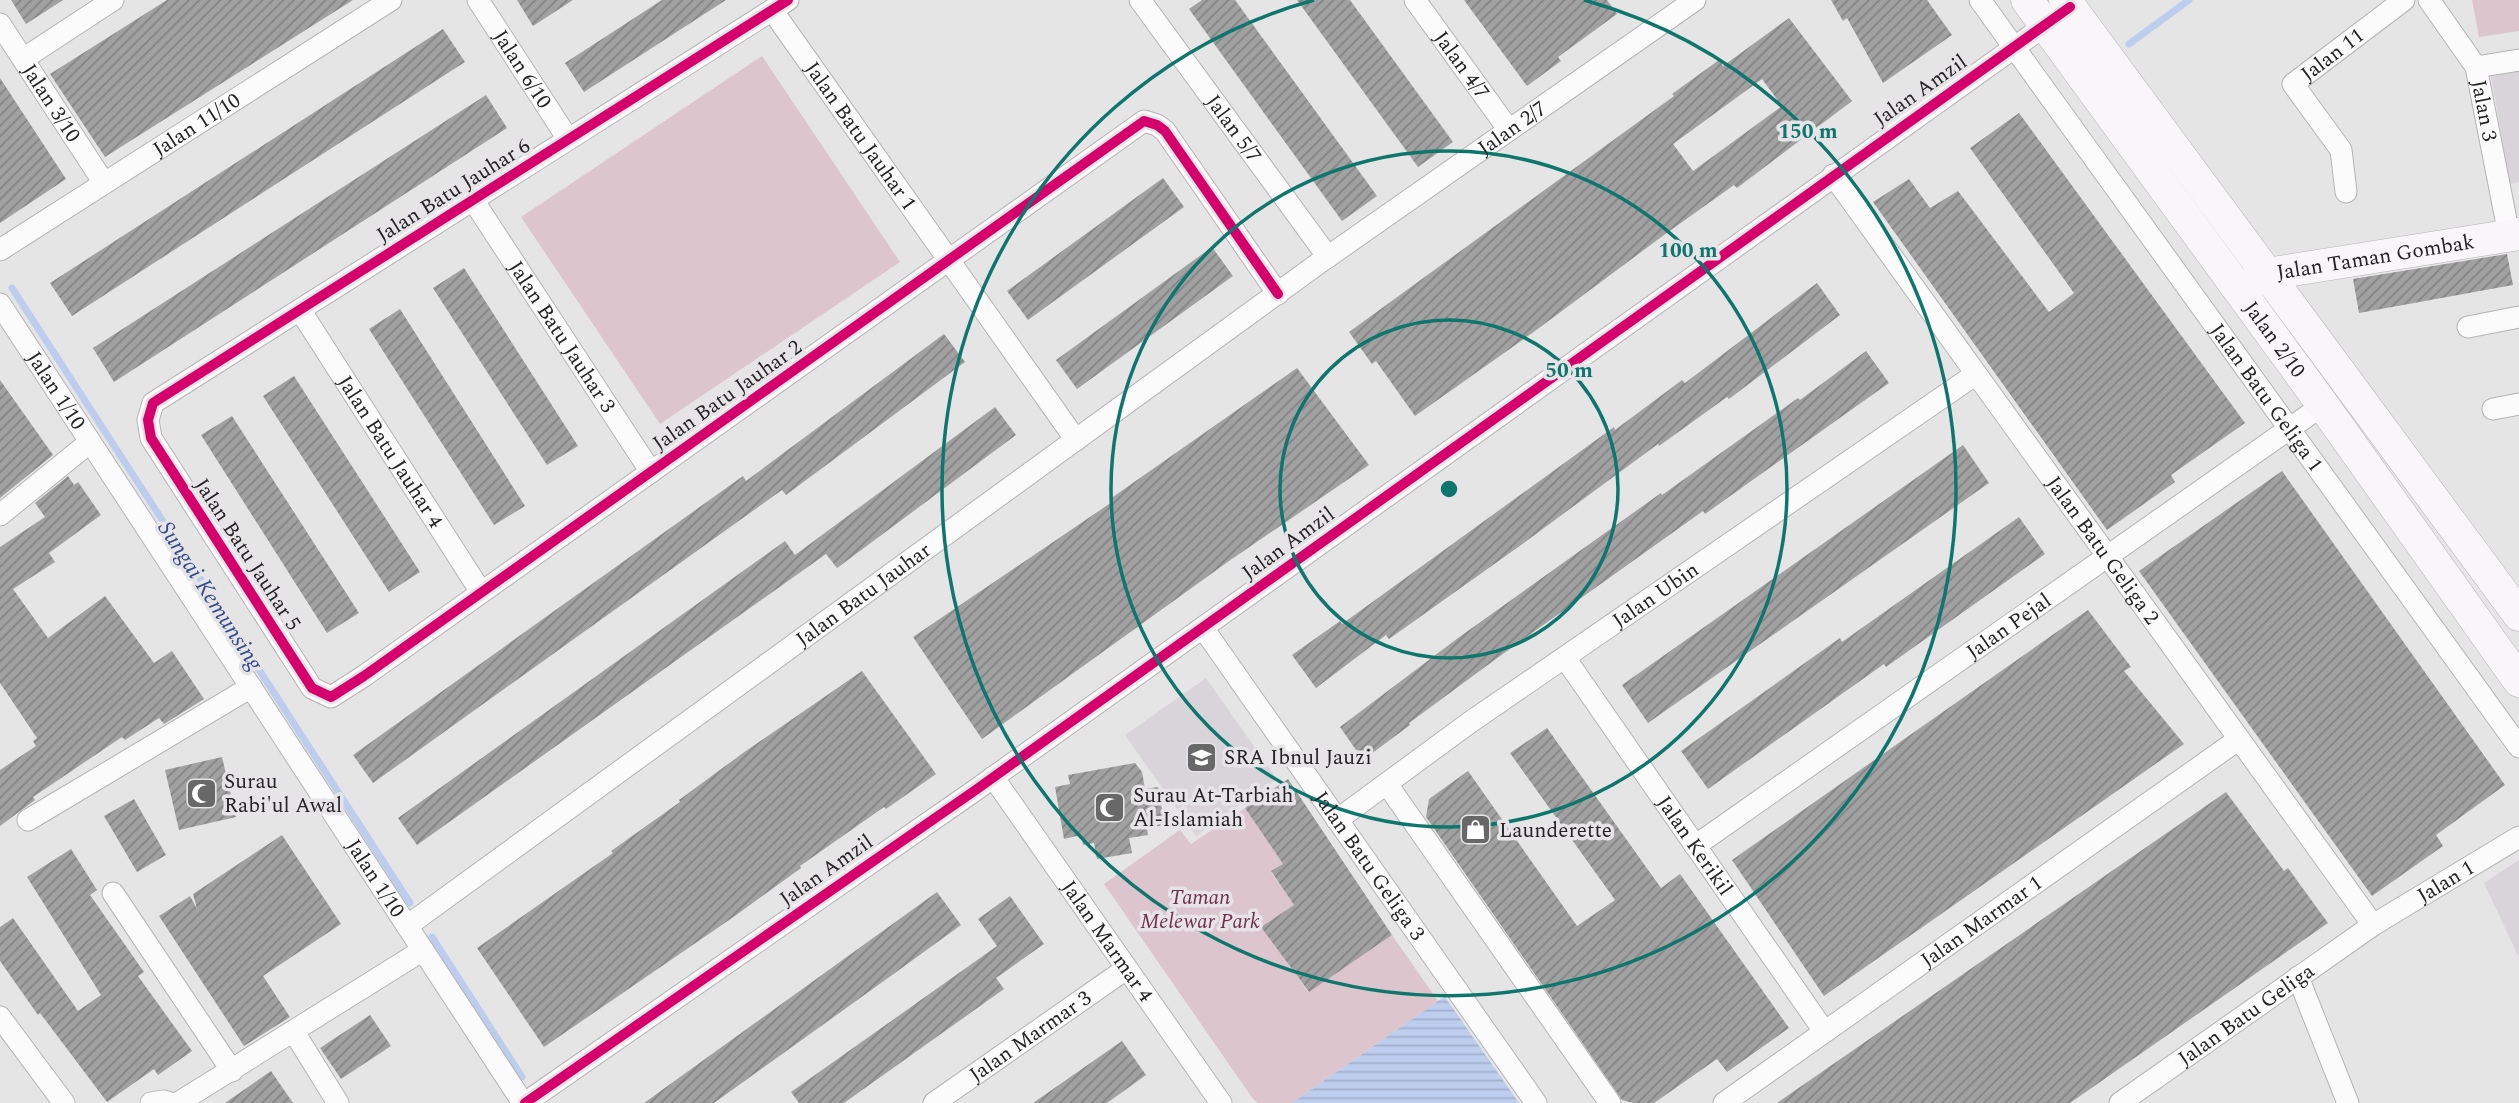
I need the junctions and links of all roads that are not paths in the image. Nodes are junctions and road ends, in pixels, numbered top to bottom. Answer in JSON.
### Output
{"nodes":[{"id":1,"x":113,"y":0,"type":"edge"},
{"id":2,"x":391,"y":0,"type":"edge"},
{"id":3,"x":478,"y":0,"type":"edge"},
{"id":4,"x":1140,"y":0,"type":"edge"},
{"id":5,"x":1415,"y":0,"type":"edge"},
{"id":6,"x":1980,"y":0,"type":"edge"},
{"id":7,"x":2028,"y":0,"type":"edge"},
{"id":8,"x":2404,"y":0,"type":"edge"},
{"id":9,"x":2429,"y":0,"type":"edge"},
{"id":10,"x":1686,"y":3,"type":"edge"},
{"id":11,"x":780,"y":5,"type":"edge"},
{"id":12,"x":2060,"y":11,"type":"edge"},
{"id":13,"x":0,"y":24,"type":"edge"},
{"id":14,"x":2015,"y":48,"type":"junction"},
{"id":15,"x":23,"y":59,"type":"junction"},
{"id":16,"x":2519,"y":60,"type":"edge"},
{"id":17,"x":2476,"y":67,"type":"junction"},
{"id":18,"x":1509,"y":130,"type":"junction"},
{"id":19,"x":568,"y":139,"type":"junction"},
{"id":20,"x":1833,"y":175,"type":"junction"},
{"id":21,"x":104,"y":183,"type":"junction"},
{"id":22,"x":2346,"y":192,"type":"dead end"},
{"id":23,"x":2510,"y":192,"type":"edge"},
{"id":24,"x":473,"y":200,"type":"junction"},
{"id":25,"x":2514,"y":234,"type":"edge"},
{"id":26,"x":0,"y":250,"type":"edge"},
{"id":27,"x":949,"y":260,"type":"junction"},
{"id":28,"x":1324,"y":260,"type":"junction"},
{"id":29,"x":2267,"y":274,"type":"junction"},
{"id":30,"x":2238,"y":291,"type":"junction"},
{"id":31,"x":1278,"y":294,"type":"junction"},
{"id":32,"x":0,"y":304,"type":"edge"},
{"id":33,"x":300,"y":310,"type":"junction"},
{"id":34,"x":2519,"y":317,"type":"edge"},
{"id":35,"x":2468,"y":327,"type":"dead end"},
{"id":36,"x":1976,"y":374,"type":"junction"},
{"id":37,"x":2519,"y":404,"type":"edge"},
{"id":38,"x":2323,"y":405,"type":"junction"},
{"id":39,"x":2493,"y":409,"type":"dead end"},
{"id":40,"x":148,"y":419,"type":"joint"},
{"id":41,"x":2291,"y":428,"type":"junction"},
{"id":42,"x":1076,"y":440,"type":"junction"},
{"id":43,"x":90,"y":442,"type":"junction"},
{"id":44,"x":651,"y":472,"type":"junction"},
{"id":45,"x":0,"y":515,"type":"edge"},
{"id":46,"x":2107,"y":556,"type":"junction"},
{"id":47,"x":481,"y":592,"type":"junction"},
{"id":48,"x":2519,"y":615,"type":"edge"},
{"id":49,"x":1203,"y":628,"type":"junction"},
{"id":50,"x":1565,"y":658,"type":"junction"},
{"id":51,"x":2519,"y":681,"type":"edge"},
{"id":52,"x":251,"y":687,"type":"junction"},
{"id":53,"x":331,"y":698,"type":"joint"},
{"id":54,"x":2239,"y":739,"type":"junction"},
{"id":55,"x":2519,"y":747,"type":"edge"},
{"id":56,"x":993,"y":777,"type":"junction"},
{"id":57,"x":1387,"y":784,"type":"junction"},
{"id":58,"x":28,"y":820,"type":"dead end"},
{"id":59,"x":1338,"y":820,"type":"junction"},
{"id":60,"x":2519,"y":837,"type":"edge"},
{"id":61,"x":1695,"y":846,"type":"junction"},
{"id":62,"x":113,"y":893,"type":"dead end"},
{"id":63,"x":2372,"y":925,"type":"junction"},
{"id":64,"x":407,"y":926,"type":"junction"},
{"id":65,"x":423,"y":950,"type":"junction"},
{"id":66,"x":1126,"y":969,"type":"junction"},
{"id":67,"x":2298,"y":977,"type":"junction"},
{"id":68,"x":0,"y":1017,"type":"edge"},
{"id":69,"x":1824,"y":1031,"type":"junction"},
{"id":70,"x":294,"y":1032,"type":"junction"},
{"id":71,"x":232,"y":1071,"type":"junction"},
{"id":72,"x":2124,"y":1102,"type":"edge"},
{"id":73,"x":64,"y":1103,"type":"edge"},
{"id":74,"x":151,"y":1103,"type":"edge"},
{"id":75,"x":179,"y":1103,"type":"edge"},
{"id":76,"x":338,"y":1103,"type":"edge"},
{"id":77,"x":524,"y":1103,"type":"edge"},
{"id":78,"x":934,"y":1103,"type":"edge"},
{"id":79,"x":1221,"y":1103,"type":"edge"},
{"id":80,"x":1535,"y":1103,"type":"edge"},
{"id":81,"x":1610,"y":1103,"type":"edge"},
{"id":82,"x":1724,"y":1103,"type":"edge"},
{"id":83,"x":2348,"y":1103,"type":"edge"}],
"edges":[{"from":1,"to":15,"type":"street"},
{"from":2,"to":21,"type":"street","name":"Jalan 11/10"},
{"from":3,"to":19,"type":"street","name":"Jalan 6/10"},
{"from":4,"to":28,"type":"street","name":"Jalan 5/7"},
{"from":5,"to":18,"type":"street","name":"Jalan 4/7"},
{"from":6,"to":14,"type":"street","name":"Jalan Batu Geliga 1"},
{"from":7,"to":12,"type":"street","name":"Jalan 2/10"},
{"from":8,"to":22,"type":"street","name":"Jalan 11"},
{"from":9,"to":17,"type":"street","name":"Jalan 3"},
{"from":10,"to":18,"type":"street","name":"Jalan 2/7"},
{"from":11,"to":19,"type":"street","name":"Jalan Batu Jauhar 6"},
{"from":11,"to":27,"type":"street","name":"Jalan Batu Jauhar 1"},
{"from":12,"to":14,"type":"street","name":"Jalan Amzil"},
{"from":12,"to":29,"type":"street","name":"Jalan 2/10"},
{"from":12,"to":30,"type":"street","name":"Jalan 2/10"},
{"from":13,"to":15,"type":"street","name":"Jalan 3/10"},
{"from":14,"to":20,"type":"street","name":"Jalan Amzil"},
{"from":14,"to":41,"type":"street","name":"Jalan Batu Geliga 1"},
{"from":15,"to":21,"type":"street","name":"Jalan 3/10"},
{"from":16,"to":17,"type":"street"},
{"from":17,"to":23,"type":"street","name":"Jalan 3"},
{"from":18,"to":28,"type":"street","name":"Jalan 2/7"},
{"from":19,"to":24,"type":"street","name":"Jalan Batu Jauhar 6"},
{"from":20,"to":36,"type":"street","name":"Jalan Batu Geliga 2"},
{"from":20,"to":49,"type":"street","name":"Jalan Amzil"},
{"from":21,"to":26,"type":"street","name":"Jalan 11/10"},
{"from":23,"to":25,"type":"street","name":"Jalan 3"},
{"from":24,"to":33,"type":"street","name":"Jalan Batu Jauhar 6"},
{"from":24,"to":44,"type":"street","name":"Jalan Batu Jauhar 3"},
{"from":25,"to":29,"type":"street","name":"Jalan Taman Gombak"},
{"from":27,"to":31,"type":"street","name":"Jalan Batu Jauhar 2"},
{"from":27,"to":42,"type":"street","name":"Jalan Batu Jauhar 1"},
{"from":27,"to":44,"type":"street","name":"Jalan Batu Jauhar 2"},
{"from":28,"to":31,"type":"street","name":"Jalan Batu Jauhar"},
{"from":29,"to":30,"type":"street","name":"Jalan Taman Gombak"},
{"from":29,"to":48,"type":"street","name":"Jalan 2/10"},
{"from":30,"to":38,"type":"street","name":"Jalan 2/10"},
{"from":31,"to":42,"type":"street","name":"Jalan Batu Jauhar"},
{"from":32,"to":43,"type":"street","name":"Jalan 1/10"},
{"from":33,"to":40,"type":"street","name":"Jalan Batu Jauhar 6"},
{"from":33,"to":47,"type":"street","name":"Jalan Batu Jauhar 4"},
{"from":34,"to":35,"type":"street"},
{"from":36,"to":46,"type":"street","name":"Jalan Batu Geliga 2"},
{"from":36,"to":50,"type":"street","name":"Jalan Ubin"},
{"from":37,"to":39,"type":"street"},
{"from":38,"to":41,"type":"street","name":"Jalan Pejal"},
{"from":38,"to":51,"type":"street","name":"Jalan 2/10"},
{"from":40,"to":53,"type":"street","name":"Jalan Batu Jauhar 5"},
{"from":41,"to":46,"type":"street","name":"Jalan Pejal"},
{"from":41,"to":55,"type":"street","name":"Jalan Batu Geliga 1"},
{"from":42,"to":64,"type":"street","name":"Jalan Batu Jauhar"},
{"from":43,"to":45,"type":"street","name":"Jalan 1/10"},
{"from":43,"to":52,"type":"street","name":"Jalan 1/10"},
{"from":44,"to":47,"type":"street","name":"Jalan Batu Jauhar 2"},
{"from":46,"to":54,"type":"street","name":"Jalan Batu Geliga 2"},
{"from":46,"to":61,"type":"street","name":"Jalan Pejal"},
{"from":47,"to":53,"type":"street","name":"Jalan Batu Jauhar 2"},
{"from":49,"to":56,"type":"street","name":"Jalan Amzil"},
{"from":49,"to":59,"type":"street","name":"Jalan Batu Geliga 3"},
{"from":50,"to":57,"type":"street","name":"Jalan Ubin"},
{"from":50,"to":61,"type":"street","name":"Jalan Kerikil"},
{"from":52,"to":58,"type":"street"},
{"from":52,"to":64,"type":"street","name":"Jalan 1/10"},
{"from":54,"to":63,"type":"street","name":"Jalan Batu Geliga 2"},
{"from":54,"to":69,"type":"street","name":"Jalan Marmar 1"},
{"from":56,"to":66,"type":"street","name":"Jalan Marmar 4"},
{"from":56,"to":77,"type":"street","name":"Jalan Amzil"},
{"from":57,"to":59,"type":"street","name":"Jalan Ubin"},
{"from":57,"to":81,"type":"street"},
{"from":59,"to":80,"type":"street","name":"Jalan Batu Geliga 3"},
{"from":60,"to":63,"type":"street","name":"Jalan 1"},
{"from":61,"to":69,"type":"street","name":"Jalan Kerikil"},
{"from":62,"to":71,"type":"street"},
{"from":63,"to":67,"type":"street","name":"Jalan Batu Geliga"},
{"from":64,"to":65,"type":"street","name":"Jalan 1/10"},
{"from":65,"to":70,"type":"street"},
{"from":65,"to":77,"type":"street","name":"Jalan 1/10"},
{"from":66,"to":78,"type":"street","name":"Jalan Marmar 3"},
{"from":66,"to":79,"type":"street","name":"Jalan Marmar 4"},
{"from":67,"to":72,"type":"street","name":"Jalan Batu Geliga"},
{"from":67,"to":83,"type":"street"},
{"from":68,"to":73,"type":"street"},
{"from":69,"to":82,"type":"street","name":"Jalan Marmar 1"},
{"from":70,"to":71,"type":"street"},
{"from":70,"to":76,"type":"street"},
{"from":71,"to":75,"type":"street"},
{"from":74,"to":75,"type":"street"}]}
